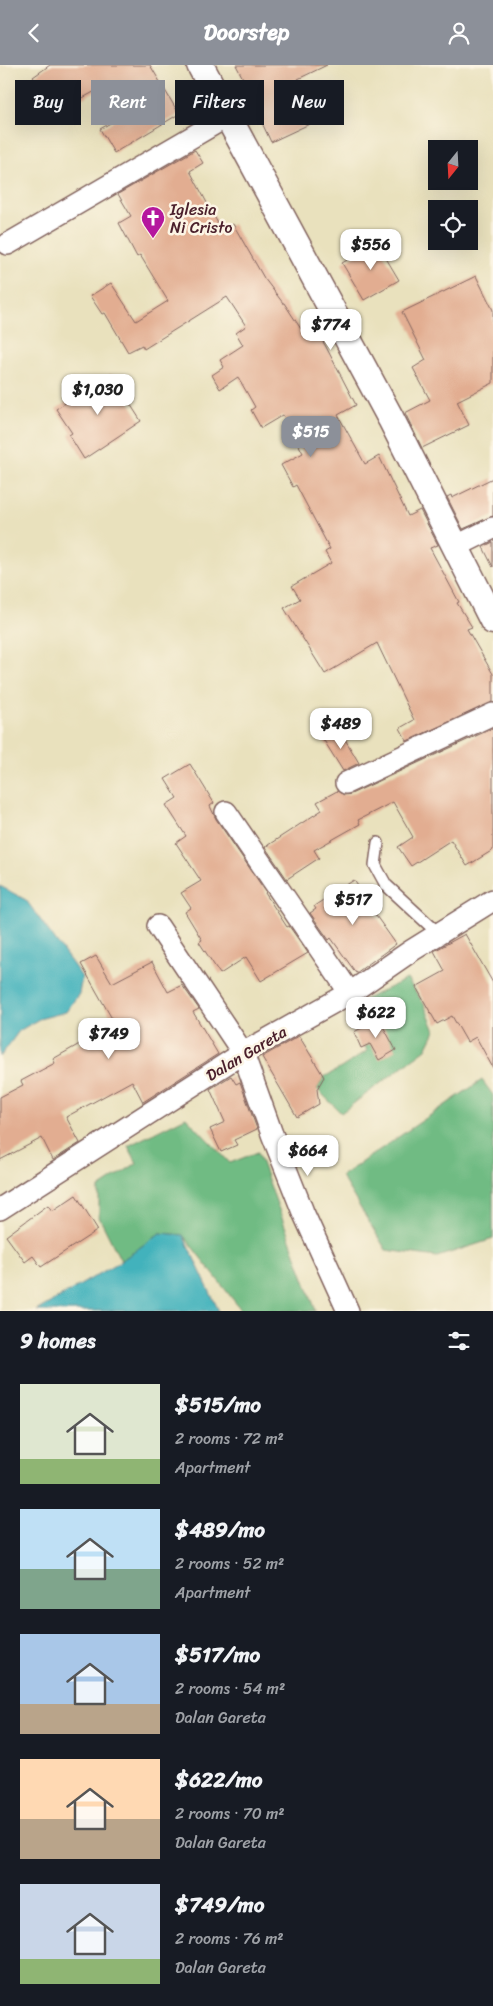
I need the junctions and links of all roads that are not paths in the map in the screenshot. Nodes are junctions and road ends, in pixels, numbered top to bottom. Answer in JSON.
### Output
{"nodes":[{"id":1,"x":200,"y":65,"type":"edge"},
{"id":2,"x":208,"y":80,"type":"edge"},
{"id":3,"x":214,"y":125,"type":"edge"},
{"id":4,"x":232,"y":125,"type":"edge"},
{"id":5,"x":8,"y":244,"type":"dead end"},
{"id":6,"x":493,"y":528,"type":"edge"},
{"id":7,"x":455,"y":547,"type":"junction"},
{"id":8,"x":493,"y":621,"type":"edge"},
{"id":9,"x":493,"y":714,"type":"edge"},
{"id":10,"x":346,"y":783,"type":"dead end"},
{"id":11,"x":226,"y":812,"type":"dead end"},
{"id":12,"x":378,"y":843,"type":"dead end"},
{"id":13,"x":493,"y":900,"type":"edge"},
{"id":14,"x":158,"y":926,"type":"dead end"},
{"id":15,"x":438,"y":934,"type":"junction"},
{"id":16,"x":350,"y":993,"type":"junction"},
{"id":17,"x":242,"y":1053,"type":"junction"},
{"id":18,"x":0,"y":1209,"type":"edge"},
{"id":19,"x":348,"y":1311,"type":"edge"}],
"edges":[{"from":1,"to":2,"type":"street"},
{"from":3,"to":5,"type":"street"},
{"from":4,"to":7,"type":"street"},
{"from":6,"to":7,"type":"street"},
{"from":7,"to":8,"type":"street"},
{"from":9,"to":10,"type":"street"},
{"from":11,"to":16,"type":"street"},
{"from":12,"to":15,"type":"lane"},
{"from":13,"to":15,"type":"street","name":"Dalan Gareta"},
{"from":14,"to":17,"type":"street"},
{"from":15,"to":16,"type":"street","name":"Dalan Gareta"},
{"from":16,"to":17,"type":"street","name":"Dalan Gareta"},
{"from":17,"to":18,"type":"street","name":"Dalan Gareta"},
{"from":17,"to":19,"type":"street"}]}
